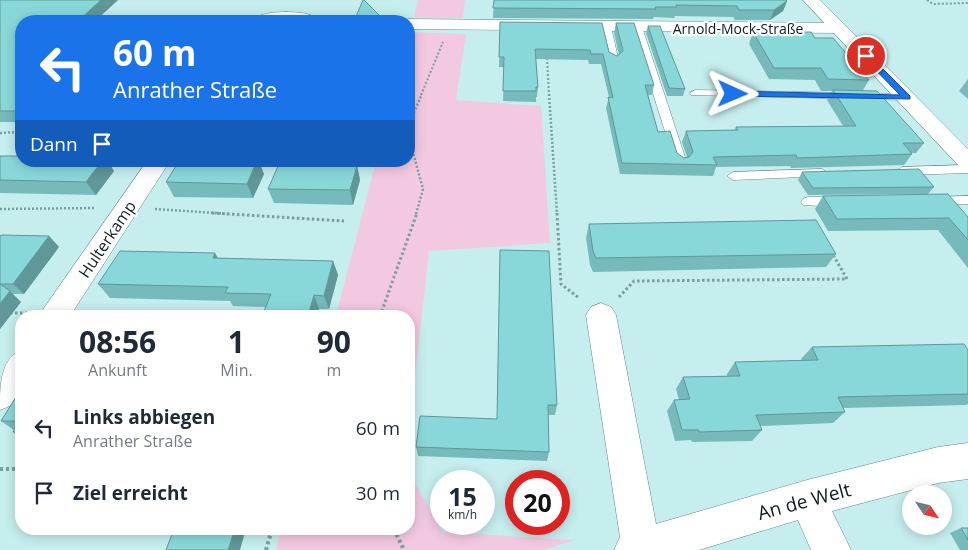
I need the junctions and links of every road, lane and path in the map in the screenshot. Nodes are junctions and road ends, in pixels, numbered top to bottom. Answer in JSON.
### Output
{"nodes":[{"id":1,"x":811,"y":0,"type":"edge"},
{"id":2,"x":927,"y":0,"type":"edge"},
{"id":3,"x":968,"y":3,"type":"edge"},
{"id":4,"x":415,"y":24,"type":"edge"},
{"id":5,"x":448,"y":24,"type":"junction"},
{"id":6,"x":606,"y":27,"type":"junction"},
{"id":7,"x":637,"y":27,"type":"junction"},
{"id":8,"x":838,"y":28,"type":"junction"},
{"id":9,"x":547,"y":58,"type":"edge"},
{"id":10,"x":614,"y":62,"type":"edge"},
{"id":11,"x":695,"y":93,"type":"dead end"},
{"id":12,"x":907,"y":97,"type":"junction"},
{"id":13,"x":415,"y":110,"type":"edge"},
{"id":14,"x":0,"y":132,"type":"edge"},
{"id":15,"x":15,"y":132,"type":"edge"},
{"id":16,"x":415,"y":160,"type":"edge"},
{"id":17,"x":968,"y":161,"type":"edge"},
{"id":18,"x":680,"y":163,"type":"edge"},
{"id":19,"x":155,"y":167,"type":"edge"},
{"id":20,"x":968,"y":169,"type":"edge"},
{"id":21,"x":890,"y":172,"type":"edge"},
{"id":22,"x":831,"y":173,"type":"edge"},
{"id":23,"x":733,"y":176,"type":"dead end"},
{"id":24,"x":968,"y":200,"type":"edge"},
{"id":25,"x":918,"y":201,"type":"edge"},
{"id":26,"x":808,"y":202,"type":"dead end"},
{"id":27,"x":848,"y":202,"type":"edge"},
{"id":28,"x":129,"y":208,"type":"junction"},
{"id":29,"x":0,"y":209,"type":"edge"},
{"id":30,"x":344,"y":221,"type":"dead end"},
{"id":31,"x":827,"y":245,"type":"edge"},
{"id":32,"x":561,"y":284,"type":"dead end"},
{"id":33,"x":58,"y":310,"type":"edge"},
{"id":34,"x":382,"y":310,"type":"edge"},
{"id":35,"x":601,"y":315,"type":"joint"},
{"id":36,"x":15,"y":373,"type":"edge"},
{"id":37,"x":0,"y":395,"type":"edge"},
{"id":38,"x":968,"y":461,"type":"edge"},
{"id":39,"x":0,"y":469,"type":"edge"},
{"id":40,"x":15,"y":469,"type":"edge"},
{"id":41,"x":807,"y":499,"type":"junction"},
{"id":42,"x":270,"y":535,"type":"edge"},
{"id":43,"x":397,"y":535,"type":"edge"},
{"id":44,"x":637,"y":549,"type":"edge"},
{"id":45,"x":266,"y":550,"type":"edge"},
{"id":46,"x":404,"y":550,"type":"edge"},
{"id":47,"x":831,"y":550,"type":"edge"}],
"edges":[{"from":1,"to":8,"type":"street"},
{"from":2,"to":3,"type":"path"},
{"from":4,"to":5,"type":"street","name":"Arnold-Mock-Straße"},
{"from":5,"to":6,"type":"street","name":"Arnold-Mock-Straße"},
{"from":5,"to":13,"type":"path"},
{"from":6,"to":7,"type":"street","name":"Arnold-Mock-Straße"},
{"from":6,"to":10,"type":"lane"},
{"from":7,"to":8,"type":"street","name":"Arnold-Mock-Straße"},
{"from":7,"to":18,"type":"lane"},
{"from":8,"to":12,"type":"street"},
{"from":9,"to":32,"type":"path"},
{"from":11,"to":12,"type":"lane"},
{"from":12,"to":17,"type":"street"},
{"from":14,"to":15,"type":"path"},
{"from":16,"to":34,"type":"path"},
{"from":19,"to":28,"type":"street","name":"Hulterkamp"},
{"from":20,"to":21,"type":"lane"},
{"from":22,"to":23,"type":"lane"},
{"from":24,"to":25,"type":"lane"},
{"from":26,"to":27,"type":"lane"},
{"from":28,"to":29,"type":"path"},
{"from":28,"to":30,"type":"path"},
{"from":28,"to":33,"type":"street","name":"Hulterkamp"},
{"from":31,"to":35,"type":"path"},
{"from":35,"to":44,"type":"street","name":"An de Welt"},
{"from":36,"to":37,"type":"street"},
{"from":38,"to":41,"type":"street","name":"An de Welt"},
{"from":39,"to":40,"type":"path"},
{"from":41,"to":44,"type":"street","name":"An de Welt"},
{"from":41,"to":47,"type":"street"},
{"from":42,"to":45,"type":"path"},
{"from":43,"to":46,"type":"path"}]}
